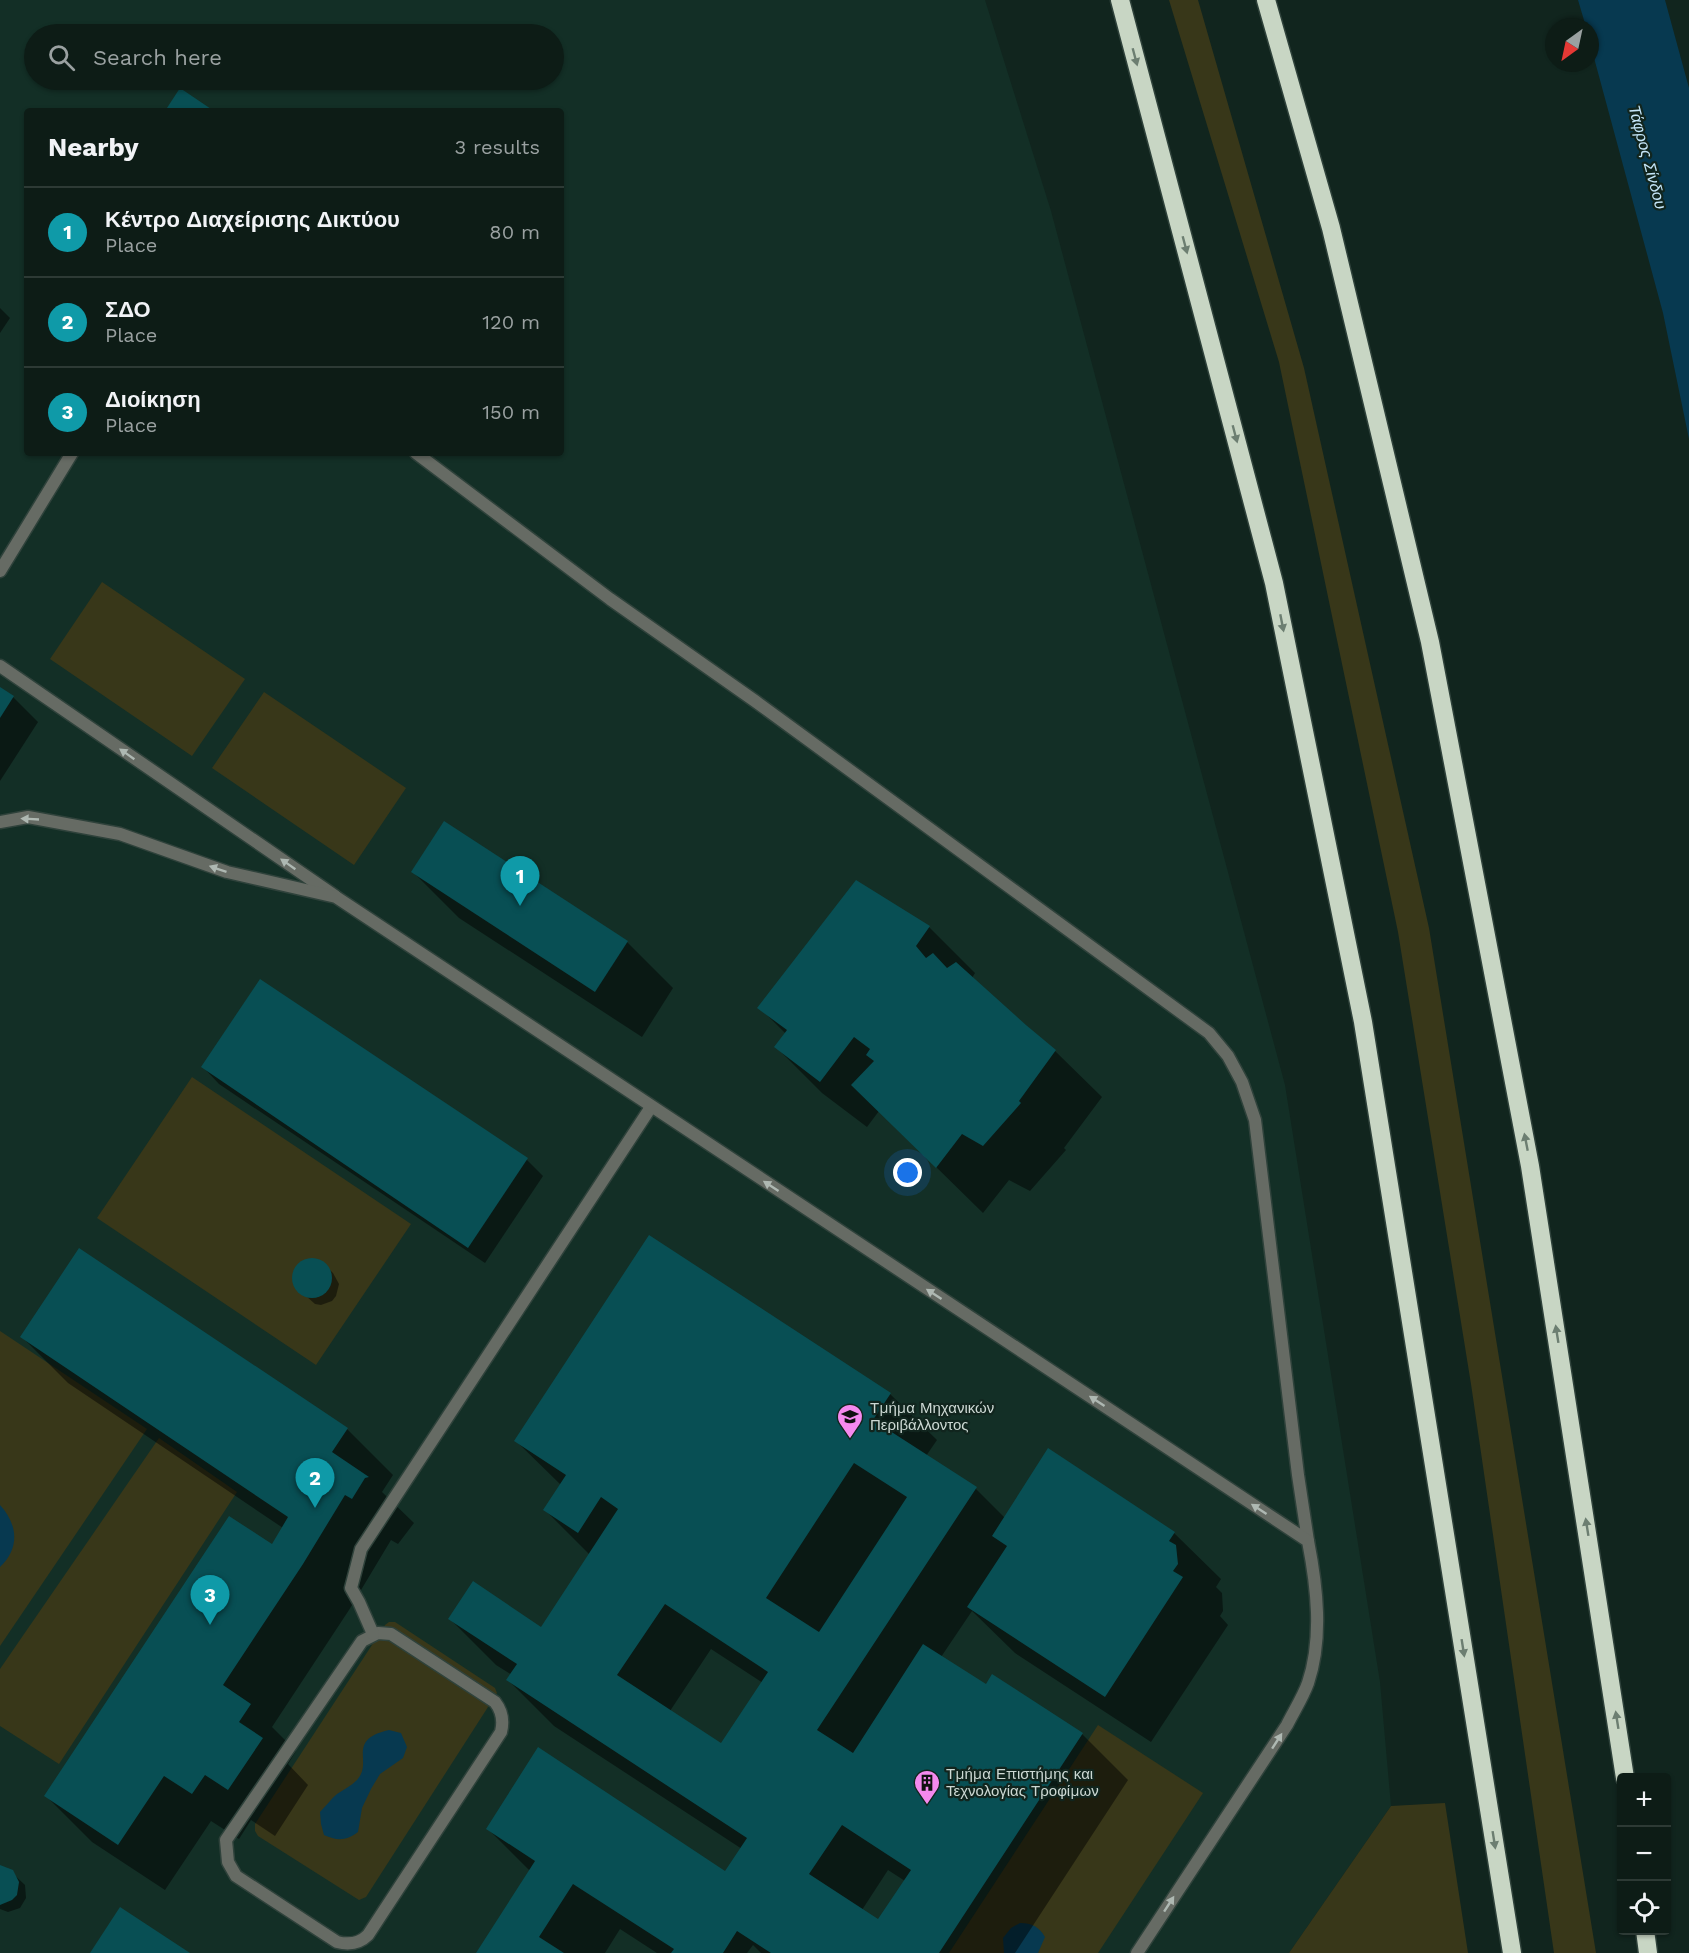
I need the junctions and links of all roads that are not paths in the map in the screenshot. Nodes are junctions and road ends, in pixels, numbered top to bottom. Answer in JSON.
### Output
{"nodes":[{"id":1,"x":1120,"y":0,"type":"edge"},
{"id":2,"x":1266,"y":0,"type":"edge"},
{"id":3,"x":70,"y":456,"type":"edge"},
{"id":4,"x":420,"y":456,"type":"edge"},
{"id":5,"x":0,"y":571,"type":"edge"},
{"id":6,"x":0,"y":666,"type":"edge"},
{"id":7,"x":0,"y":822,"type":"edge"},
{"id":8,"x":336,"y":897,"type":"junction"},
{"id":9,"x":651,"y":1107,"type":"junction"},
{"id":10,"x":1308,"y":1541,"type":"junction"},
{"id":11,"x":373,"y":1634,"type":"junction"},
{"id":12,"x":1624,"y":1773,"type":"edge"},
{"id":13,"x":1646,"y":1935,"type":"edge"},
{"id":14,"x":1137,"y":1953,"type":"edge"},
{"id":15,"x":1512,"y":1953,"type":"edge"},
{"id":16,"x":1648,"y":1953,"type":"edge"}],
"edges":[{"from":1,"to":15,"type":"highway","one_way":true},
{"from":12,"to":2,"type":"highway","one_way":true},
{"from":3,"to":5,"type":"street"},
{"from":4,"to":10,"type":"street"},
{"from":8,"to":6,"type":"street","one_way":true},
{"from":8,"to":7,"type":"street","one_way":true},
{"from":8,"to":9,"type":"street"},
{"from":10,"to":9,"type":"street","one_way":true},
{"from":9,"to":11,"type":"street"},
{"from":14,"to":10,"type":"street","one_way":true},
{"from":11,"to":11,"type":"street"},
{"from":13,"to":16,"type":"highway"}]}
